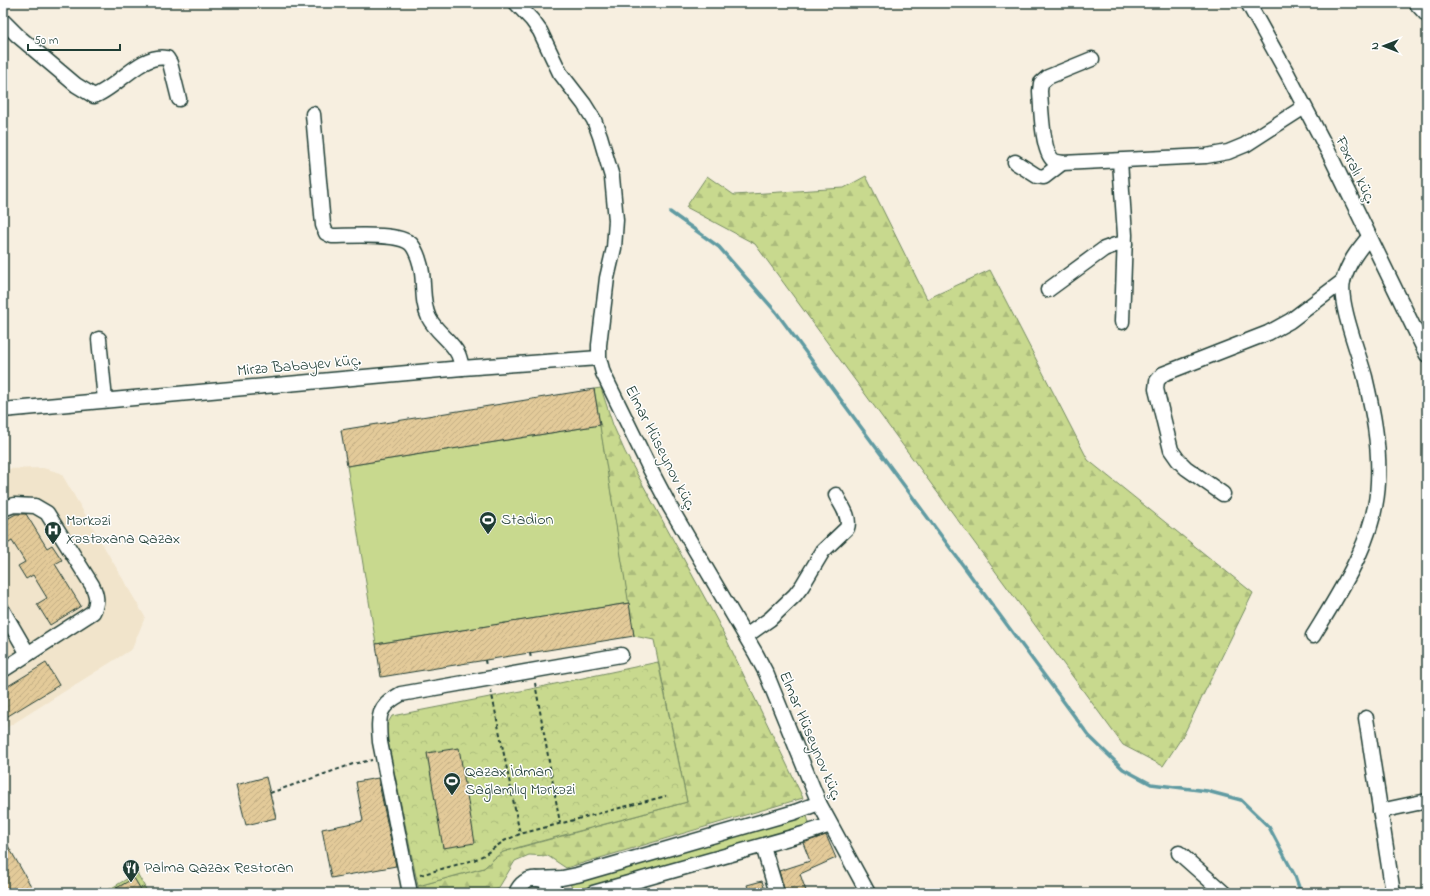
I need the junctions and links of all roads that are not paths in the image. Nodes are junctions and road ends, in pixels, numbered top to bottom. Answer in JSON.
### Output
{"nodes":[{"id":1,"x":516,"y":3,"type":"edge"},
{"id":2,"x":1248,"y":3,"type":"edge"},
{"id":3,"x":1416,"y":3,"type":"edge"},
{"id":4,"x":1427,"y":15,"type":"edge"},
{"id":5,"x":3,"y":21,"type":"edge"},
{"id":6,"x":1092,"y":59,"type":"dead end"},
{"id":7,"x":179,"y":99,"type":"dead end"},
{"id":8,"x":1304,"y":107,"type":"junction"},
{"id":9,"x":313,"y":114,"type":"dead end"},
{"id":10,"x":1120,"y":160,"type":"junction"},
{"id":11,"x":1015,"y":162,"type":"dead end"},
{"id":12,"x":1062,"y":163,"type":"junction"},
{"id":13,"x":1369,"y":237,"type":"junction"},
{"id":14,"x":1125,"y":244,"type":"junction"},
{"id":15,"x":1343,"y":281,"type":"junction"},
{"id":16,"x":1048,"y":290,"type":"dead end"},
{"id":17,"x":1122,"y":322,"type":"dead end"},
{"id":18,"x":99,"y":338,"type":"dead end"},
{"id":19,"x":1427,"y":355,"type":"edge"},
{"id":20,"x":599,"y":358,"type":"junction"},
{"id":21,"x":462,"y":368,"type":"junction"},
{"id":22,"x":105,"y":400,"type":"junction"},
{"id":23,"x":3,"y":410,"type":"edge"},
{"id":24,"x":1223,"y":494,"type":"dead end"},
{"id":25,"x":836,"y":495,"type":"dead end"},
{"id":26,"x":3,"y":509,"type":"edge"},
{"id":27,"x":3,"y":611,"type":"edge"},
{"id":28,"x":746,"y":636,"type":"junction"},
{"id":29,"x":1313,"y":636,"type":"dead end"},
{"id":30,"x":28,"y":654,"type":"junction"},
{"id":31,"x":621,"y":655,"type":"dead end"},
{"id":32,"x":3,"y":670,"type":"edge"},
{"id":33,"x":1366,"y":718,"type":"dead end"},
{"id":34,"x":1427,"y":801,"type":"edge"},
{"id":35,"x":819,"y":803,"type":"junction"},
{"id":36,"x":1380,"y":811,"type":"junction"},
{"id":37,"x":830,"y":824,"type":"junction"},
{"id":38,"x":763,"y":846,"type":"junction"},
{"id":39,"x":1179,"y":853,"type":"dead end"},
{"id":40,"x":525,"y":885,"type":"edge"},
{"id":41,"x":410,"y":893,"type":"edge"},
{"id":42,"x":507,"y":893,"type":"edge"},
{"id":43,"x":556,"y":893,"type":"edge"},
{"id":44,"x":593,"y":893,"type":"edge"},
{"id":45,"x":777,"y":893,"type":"edge"},
{"id":46,"x":868,"y":893,"type":"edge"},
{"id":47,"x":1224,"y":893,"type":"edge"},
{"id":48,"x":1393,"y":893,"type":"edge"}],
"edges":[{"from":1,"to":20,"type":"street","name":"Elmar Hüseynov küç."},
{"from":2,"to":8,"type":"street","name":"Fəxralı küç."},
{"from":3,"to":4,"type":"street"},
{"from":5,"to":7,"type":"street"},
{"from":6,"to":12,"type":"street"},
{"from":8,"to":10,"type":"street"},
{"from":8,"to":13,"type":"street","name":"Fəxralı küç."},
{"from":9,"to":21,"type":"street"},
{"from":10,"to":12,"type":"street"},
{"from":10,"to":14,"type":"street"},
{"from":11,"to":12,"type":"street"},
{"from":13,"to":15,"type":"street"},
{"from":13,"to":19,"type":"street","name":"Fəxralı küç."},
{"from":14,"to":16,"type":"street"},
{"from":14,"to":17,"type":"street"},
{"from":15,"to":24,"type":"street"},
{"from":15,"to":29,"type":"street"},
{"from":18,"to":22,"type":"street"},
{"from":20,"to":21,"type":"street","name":"Mirzə Babayev küç."},
{"from":20,"to":28,"type":"street","name":"Elmar Hüseynov küç."},
{"from":21,"to":22,"type":"street","name":"Mirzə Babayev küç."},
{"from":22,"to":23,"type":"street","name":"Mirzə Babayev küç."},
{"from":25,"to":28,"type":"street"},
{"from":26,"to":30,"type":"street"},
{"from":27,"to":30,"type":"street"},
{"from":28,"to":35,"type":"street","name":"Elmar Hüseynov küç."},
{"from":30,"to":32,"type":"street"},
{"from":31,"to":41,"type":"street"},
{"from":33,"to":36,"type":"street"},
{"from":34,"to":36,"type":"street"},
{"from":35,"to":37,"type":"street","name":"Elmar Hüseynov küç."},
{"from":35,"to":40,"type":"street"},
{"from":36,"to":48,"type":"street"},
{"from":37,"to":38,"type":"street"},
{"from":37,"to":46,"type":"street","name":"Elmar Hüseynov küç."},
{"from":38,"to":44,"type":"street"},
{"from":38,"to":45,"type":"street"},
{"from":39,"to":47,"type":"street"},
{"from":40,"to":42,"type":"street"},
{"from":40,"to":43,"type":"street"}]}
